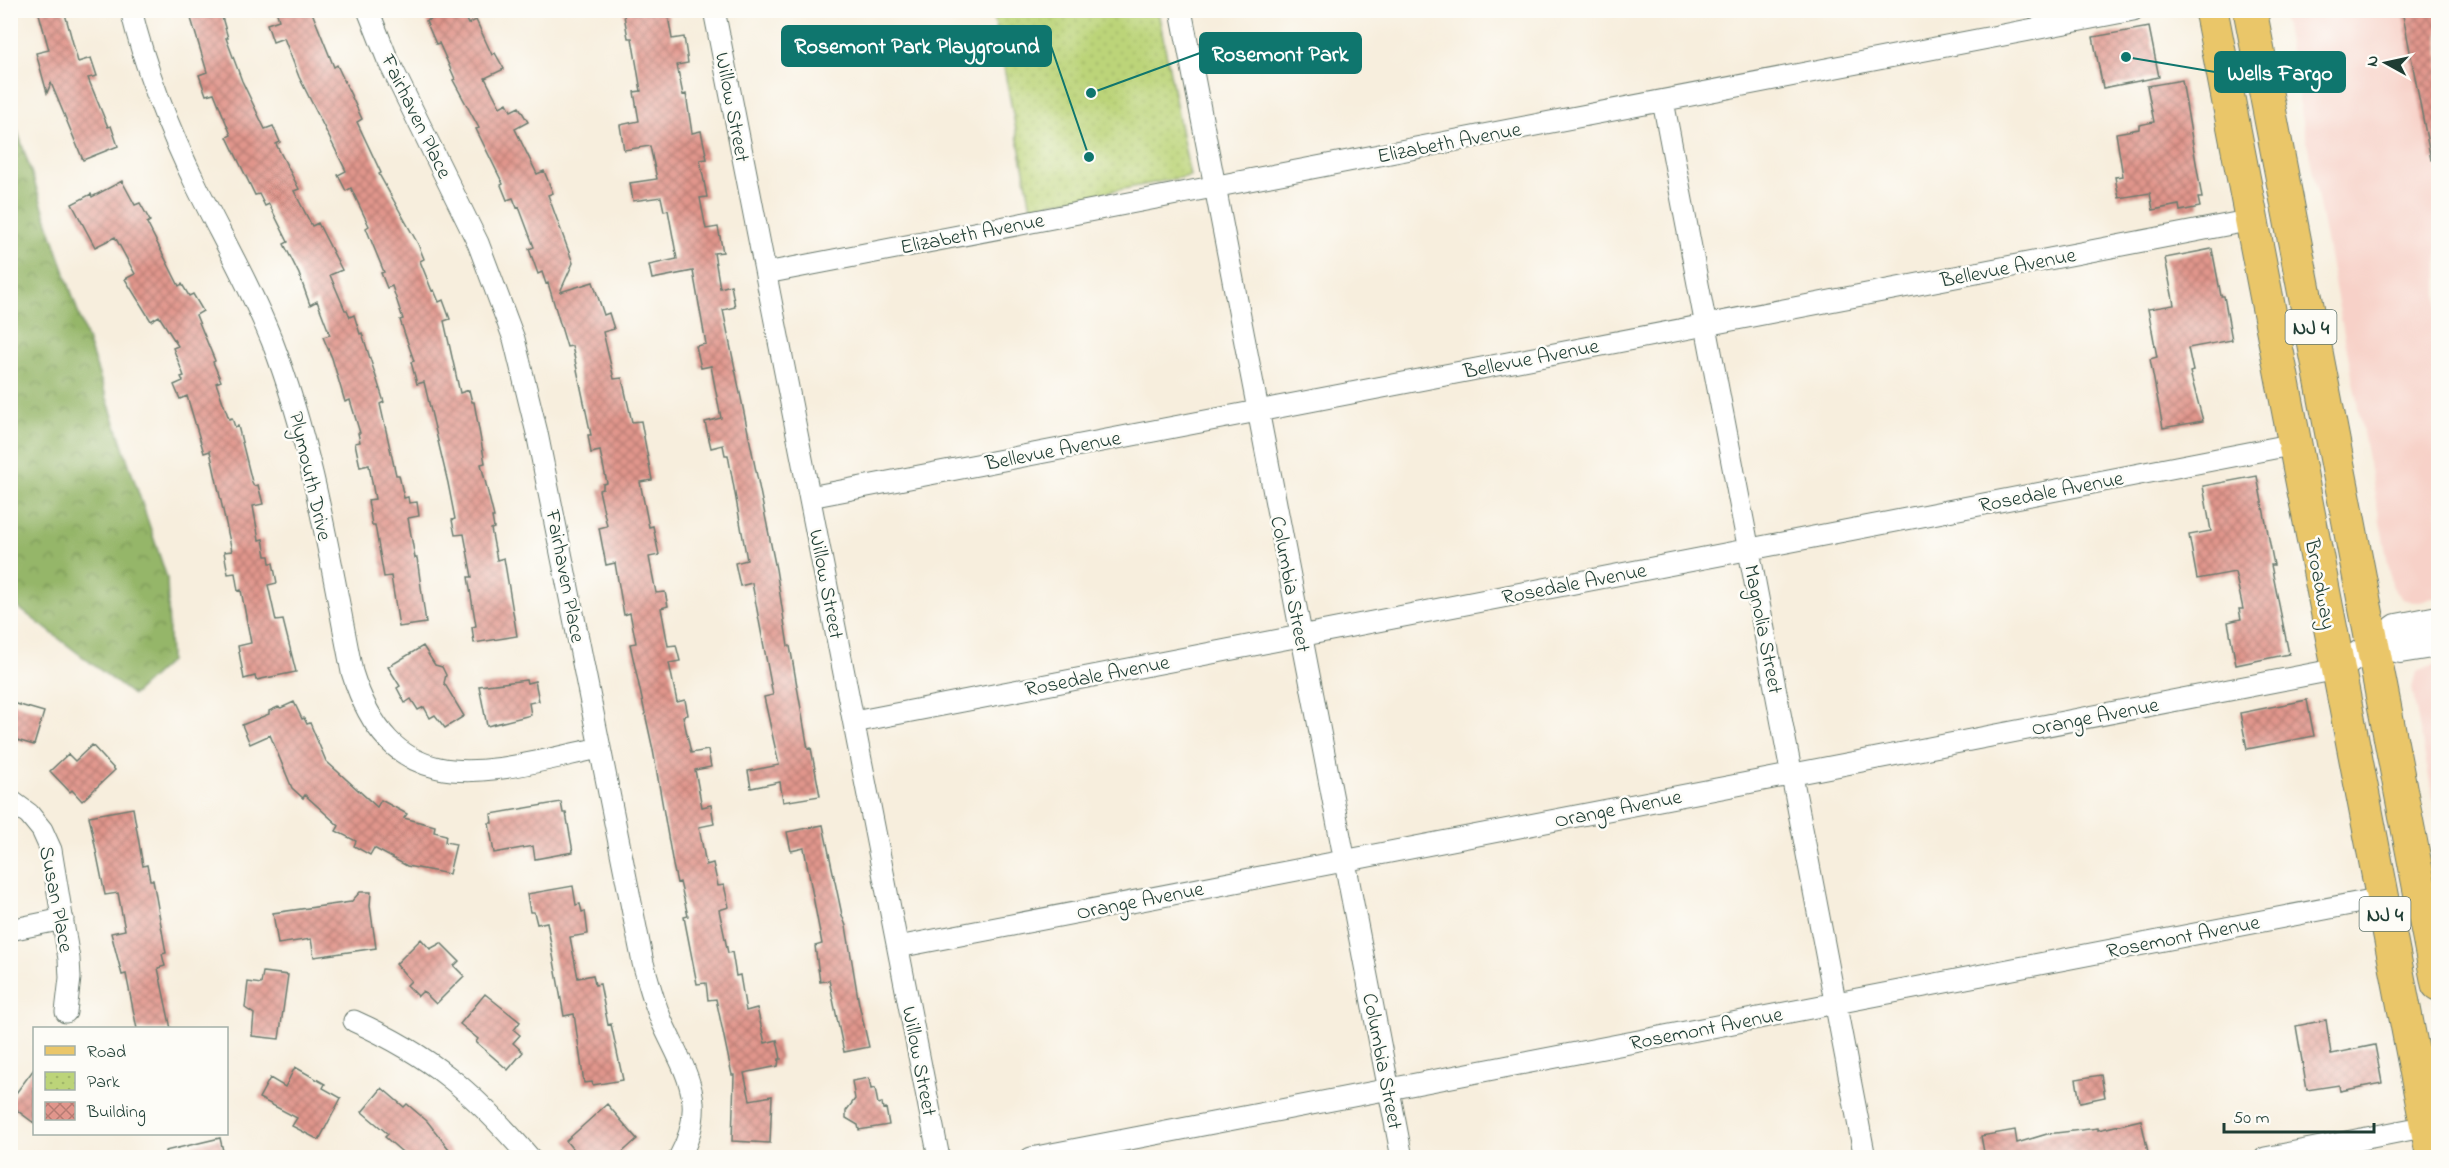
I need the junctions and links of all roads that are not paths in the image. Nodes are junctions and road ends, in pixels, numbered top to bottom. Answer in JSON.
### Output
{"nodes":[{"id":1,"x":131,"y":10,"type":"edge"},
{"id":2,"x":368,"y":10,"type":"edge"},
{"id":3,"x":714,"y":10,"type":"edge"},
{"id":4,"x":1181,"y":10,"type":"edge"},
{"id":5,"x":2133,"y":10,"type":"edge"},
{"id":6,"x":2211,"y":10,"type":"edge"},
{"id":7,"x":2250,"y":10,"type":"edge"},
{"id":8,"x":1663,"y":101,"type":"junction"},
{"id":9,"x":1215,"y":187,"type":"junction"},
{"id":10,"x":2252,"y":220,"type":"junction"},
{"id":11,"x":766,"y":273,"type":"junction"},
{"id":12,"x":1705,"y":325,"type":"junction"},
{"id":13,"x":1258,"y":411,"type":"junction"},
{"id":14,"x":2295,"y":444,"type":"junction"},
{"id":15,"x":810,"y":497,"type":"junction"},
{"id":16,"x":1749,"y":550,"type":"junction"},
{"id":17,"x":2439,"y":619,"type":"edge"},
{"id":18,"x":1301,"y":636,"type":"junction"},
{"id":19,"x":2372,"y":643,"type":"junction"},
{"id":20,"x":2439,"y":644,"type":"edge"},
{"id":21,"x":2338,"y":669,"type":"junction"},
{"id":22,"x":854,"y":722,"type":"junction"},
{"id":23,"x":600,"y":748,"type":"junction"},
{"id":24,"x":1792,"y":774,"type":"junction"},
{"id":25,"x":10,"y":800,"type":"edge"},
{"id":26,"x":1345,"y":861,"type":"junction"},
{"id":27,"x":2382,"y":898,"type":"junction"},
{"id":28,"x":63,"y":920,"type":"junction"},
{"id":29,"x":10,"y":930,"type":"edge"},
{"id":30,"x":898,"y":946,"type":"junction"},
{"id":31,"x":2439,"y":984,"type":"edge"},
{"id":32,"x":1836,"y":1003,"type":"junction"},
{"id":33,"x":66,"y":1012,"type":"dead end"},
{"id":34,"x":354,"y":1021,"type":"dead end"},
{"id":35,"x":1389,"y":1089,"type":"junction"},
{"id":36,"x":2433,"y":1136,"type":"edge"},
{"id":37,"x":530,"y":1158,"type":"edge"},
{"id":38,"x":679,"y":1158,"type":"edge"},
{"id":39,"x":939,"y":1158,"type":"edge"},
{"id":40,"x":1031,"y":1158,"type":"edge"},
{"id":41,"x":1402,"y":1158,"type":"edge"},
{"id":42,"x":1865,"y":1158,"type":"edge"},
{"id":43,"x":2265,"y":1158,"type":"edge"}],
"edges":[{"from":1,"to":23,"type":"street","name":"Plymouth Drive"},
{"from":2,"to":23,"type":"street","name":"Fairhaven Place"},
{"from":3,"to":11,"type":"street","name":"Willow Street"},
{"from":4,"to":9,"type":"street","name":"Columbia Street"},
{"from":5,"to":8,"type":"street","name":"Elizabeth Avenue"},
{"from":6,"to":10,"type":"main road","name":"Broadway","number":"NJ 4"},
{"from":7,"to":19,"type":"main road","name":"Broadway","number":"NJ 4"},
{"from":8,"to":9,"type":"street","name":"Elizabeth Avenue"},
{"from":8,"to":12,"type":"street","name":"Magnolia Street"},
{"from":9,"to":11,"type":"street","name":"Elizabeth Avenue"},
{"from":9,"to":13,"type":"street","name":"Columbia Street"},
{"from":10,"to":12,"type":"street","name":"Bellevue Avenue"},
{"from":10,"to":14,"type":"main road","name":"Broadway","number":"NJ 4"},
{"from":11,"to":15,"type":"street","name":"Willow Street"},
{"from":12,"to":13,"type":"street","name":"Bellevue Avenue"},
{"from":12,"to":16,"type":"street","name":"Magnolia Street"},
{"from":13,"to":15,"type":"street","name":"Bellevue Avenue"},
{"from":13,"to":18,"type":"street","name":"Columbia Street"},
{"from":14,"to":16,"type":"street","name":"Rosedale Avenue"},
{"from":14,"to":21,"type":"main road","name":"Broadway","number":"NJ 4"},
{"from":15,"to":22,"type":"street","name":"Willow Street"},
{"from":16,"to":18,"type":"street","name":"Rosedale Avenue"},
{"from":16,"to":24,"type":"street","name":"Magnolia Street"},
{"from":17,"to":19,"type":"street"},
{"from":18,"to":22,"type":"street","name":"Rosedale Avenue"},
{"from":18,"to":26,"type":"street","name":"Columbia Street"},
{"from":19,"to":20,"type":"street"},
{"from":19,"to":21,"type":"street"},
{"from":19,"to":31,"type":"main road","name":"Broadway","number":"NJ 4"},
{"from":21,"to":24,"type":"street","name":"Orange Avenue"},
{"from":21,"to":27,"type":"main road","name":"Broadway","number":"NJ 4"},
{"from":22,"to":30,"type":"street","name":"Willow Street"},
{"from":23,"to":38,"type":"street","name":"Fairhaven Place"},
{"from":24,"to":26,"type":"street","name":"Orange Avenue"},
{"from":24,"to":32,"type":"street","name":"Magnolia Street"},
{"from":25,"to":28,"type":"street","name":"Susan Place"},
{"from":26,"to":30,"type":"street","name":"Orange Avenue"},
{"from":26,"to":35,"type":"street","name":"Columbia Street"},
{"from":27,"to":32,"type":"street","name":"Rosemont Avenue"},
{"from":27,"to":36,"type":"main road","name":"Broadway","number":"NJ 4"},
{"from":28,"to":29,"type":"street"},
{"from":28,"to":33,"type":"street","name":"Susan Place"},
{"from":30,"to":39,"type":"street","name":"Willow Street"},
{"from":32,"to":35,"type":"street","name":"Rosemont Avenue"},
{"from":32,"to":42,"type":"street","name":"Magnolia Street"},
{"from":34,"to":37,"type":"street"},
{"from":35,"to":40,"type":"street","name":"Rosemont Avenue"},
{"from":35,"to":41,"type":"street","name":"Columbia Street"},
{"from":36,"to":43,"type":"street"}]}
